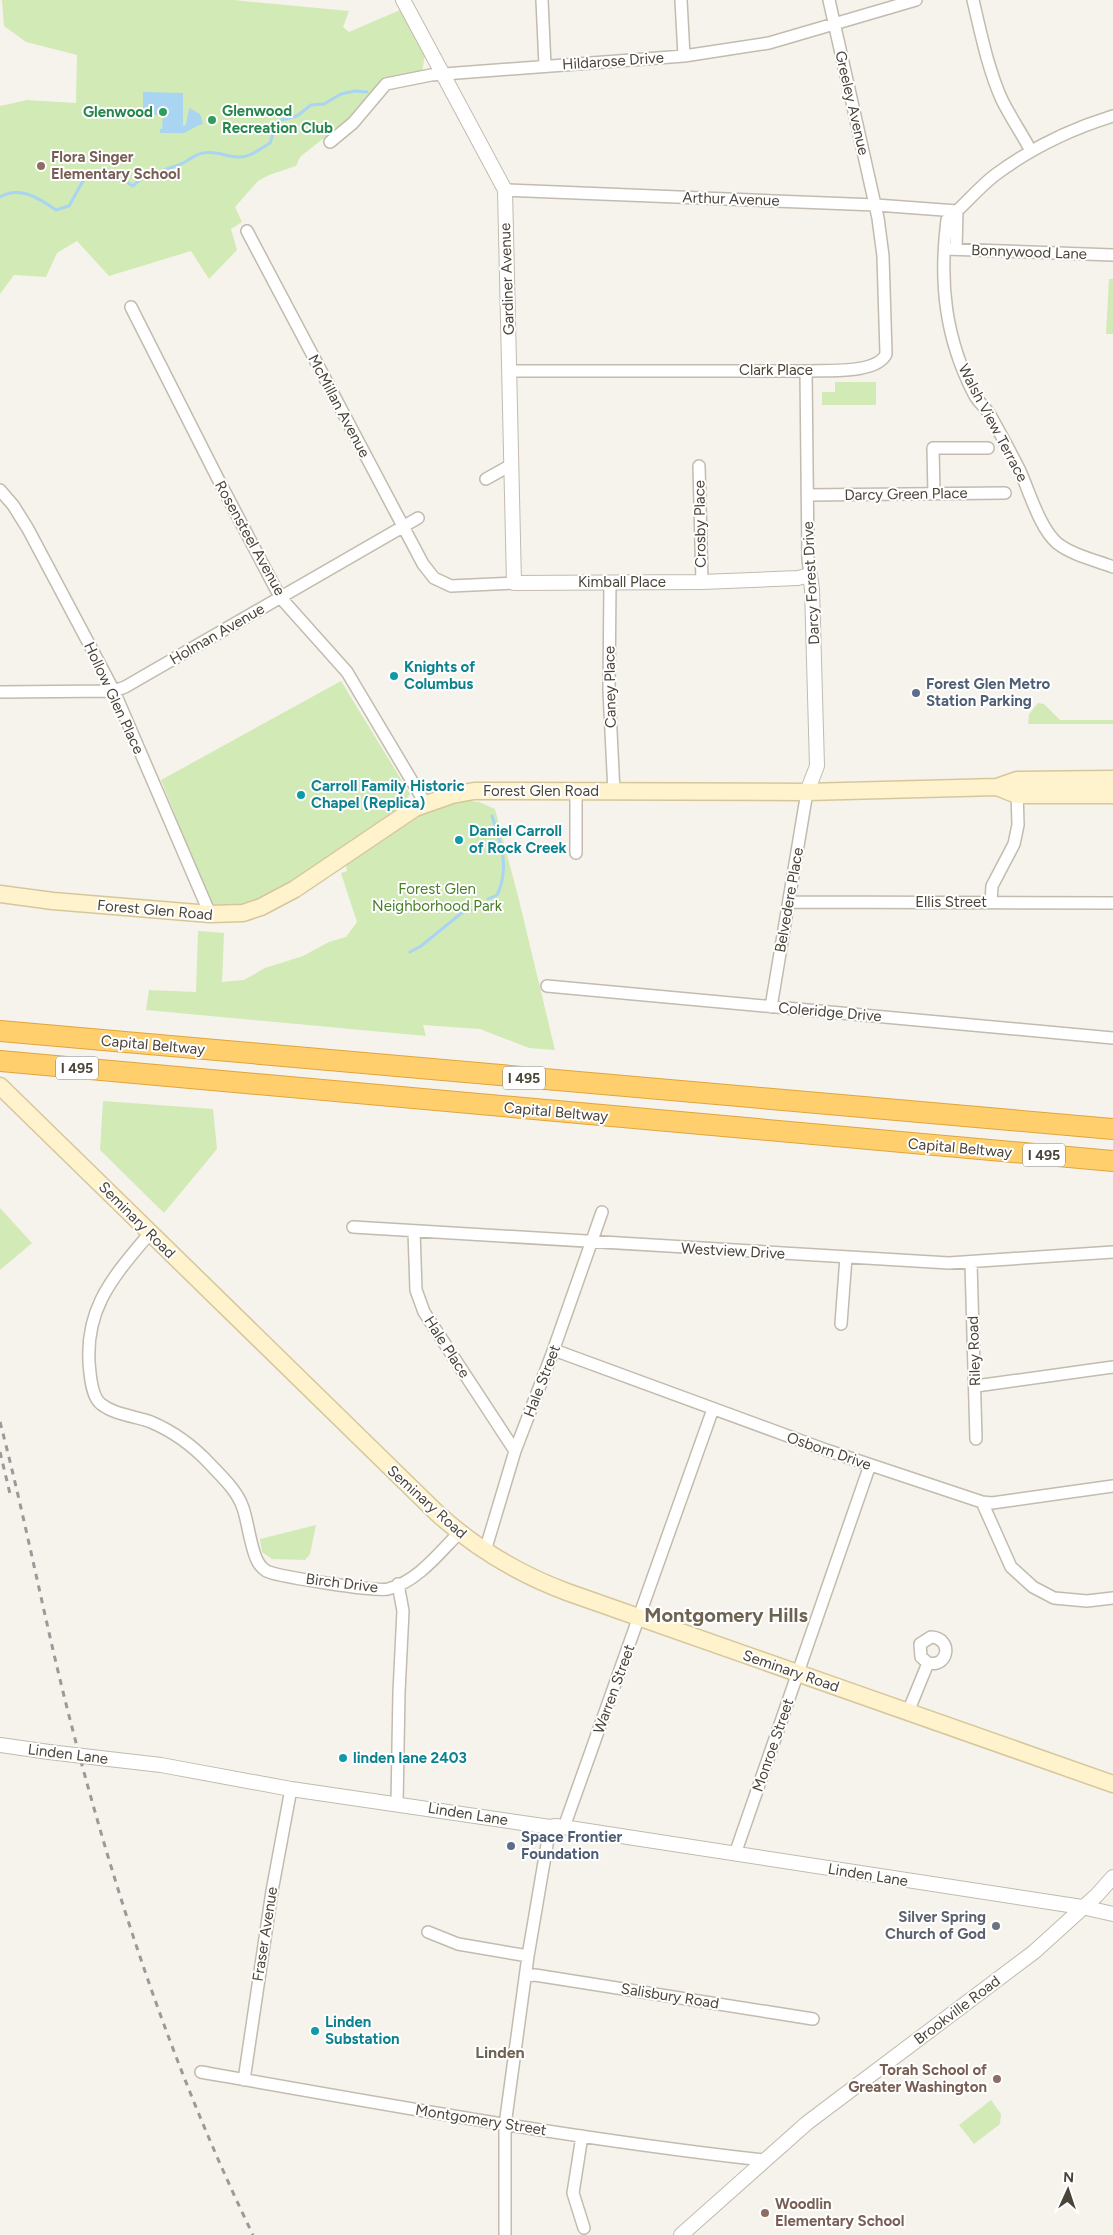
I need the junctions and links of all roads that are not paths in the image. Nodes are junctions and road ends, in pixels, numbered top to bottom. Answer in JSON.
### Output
{"nodes":[{"id":1,"x":403,"y":0,"type":"edge"},
{"id":2,"x":542,"y":0,"type":"edge"},
{"id":3,"x":681,"y":0,"type":"edge"},
{"id":4,"x":829,"y":0,"type":"edge"},
{"id":5,"x":916,"y":0,"type":"edge"},
{"id":6,"x":974,"y":0,"type":"edge"},
{"id":7,"x":834,"y":24,"type":"junction"},
{"id":8,"x":684,"y":56,"type":"junction"},
{"id":9,"x":545,"y":66,"type":"junction"},
{"id":10,"x":445,"y":75,"type":"junction"},
{"id":11,"x":1113,"y":116,"type":"edge"},
{"id":12,"x":330,"y":142,"type":"dead end"},
{"id":13,"x":1031,"y":151,"type":"junction"},
{"id":14,"x":505,"y":190,"type":"junction"},
{"id":15,"x":876,"y":205,"type":"junction"},
{"id":16,"x":957,"y":211,"type":"junction"},
{"id":17,"x":247,"y":232,"type":"dead end"},
{"id":18,"x":950,"y":249,"type":"junction"},
{"id":19,"x":1113,"y":255,"type":"edge"},
{"id":20,"x":131,"y":307,"type":"dead end"},
{"id":21,"x":510,"y":371,"type":"junction"},
{"id":22,"x":806,"y":371,"type":"junction"},
{"id":23,"x":988,"y":448,"type":"dead end"},
{"id":24,"x":511,"y":465,"type":"junction"},
{"id":25,"x":699,"y":466,"type":"dead end"},
{"id":26,"x":486,"y":480,"type":"dead end"},
{"id":27,"x":0,"y":490,"type":"edge"},
{"id":28,"x":1005,"y":493,"type":"dead end"},
{"id":29,"x":934,"y":494,"type":"junction"},
{"id":30,"x":807,"y":496,"type":"junction"},
{"id":31,"x":418,"y":518,"type":"dead end"},
{"id":32,"x":402,"y":527,"type":"junction"},
{"id":33,"x":1113,"y":567,"type":"edge"},
{"id":34,"x":810,"y":575,"type":"junction"},
{"id":35,"x":434,"y":578,"type":"joint"},
{"id":36,"x":610,"y":582,"type":"junction"},
{"id":37,"x":702,"y":582,"type":"junction"},
{"id":38,"x":514,"y":583,"type":"junction"},
{"id":39,"x":280,"y":597,"type":"junction"},
{"id":40,"x":114,"y":691,"type":"junction"},
{"id":41,"x":0,"y":692,"type":"edge"},
{"id":42,"x":1113,"y":779,"type":"edge"},
{"id":43,"x":1017,"y":788,"type":"junction"},
{"id":44,"x":576,"y":791,"type":"junction"},
{"id":45,"x":614,"y":792,"type":"junction"},
{"id":46,"x":807,"y":792,"type":"junction"},
{"id":47,"x":1113,"y":795,"type":"edge"},
{"id":48,"x":425,"y":803,"type":"junction"},
{"id":49,"x":576,"y":853,"type":"dead end"},
{"id":50,"x":0,"y":894,"type":"edge"},
{"id":51,"x":788,"y":902,"type":"junction"},
{"id":52,"x":991,"y":902,"type":"junction"},
{"id":53,"x":1113,"y":903,"type":"edge"},
{"id":54,"x":210,"y":914,"type":"junction"},
{"id":55,"x":547,"y":986,"type":"dead end"},
{"id":56,"x":771,"y":1007,"type":"junction"},
{"id":57,"x":0,"y":1031,"type":"edge"},
{"id":58,"x":1113,"y":1038,"type":"edge"},
{"id":59,"x":0,"y":1061,"type":"edge"},
{"id":60,"x":0,"y":1086,"type":"edge"},
{"id":61,"x":1113,"y":1123,"type":"edge"},
{"id":62,"x":1047,"y":1124,"type":"junction"},
{"id":63,"x":1113,"y":1129,"type":"edge"},
{"id":64,"x":976,"y":1150,"type":"junction"},
{"id":65,"x":1113,"y":1161,"type":"edge"},
{"id":66,"x":1113,"y":1173,"type":"edge"},
{"id":67,"x":602,"y":1212,"type":"dead end"},
{"id":68,"x":354,"y":1227,"type":"dead end"},
{"id":69,"x":414,"y":1231,"type":"junction"},
{"id":70,"x":150,"y":1233,"type":"junction"},
{"id":71,"x":592,"y":1243,"type":"junction"},
{"id":72,"x":1113,"y":1252,"type":"edge"},
{"id":73,"x":846,"y":1257,"type":"junction"},
{"id":74,"x":971,"y":1263,"type":"junction"},
{"id":75,"x":841,"y":1324,"type":"dead end"},
{"id":76,"x":554,"y":1350,"type":"junction"},
{"id":77,"x":1113,"y":1367,"type":"edge"},
{"id":78,"x":976,"y":1386,"type":"junction"},
{"id":79,"x":712,"y":1409,"type":"junction"},
{"id":80,"x":976,"y":1439,"type":"dead end"},
{"id":81,"x":515,"y":1451,"type":"junction"},
{"id":82,"x":870,"y":1465,"type":"junction"},
{"id":83,"x":1113,"y":1486,"type":"edge"},
{"id":84,"x":982,"y":1502,"type":"junction"},
{"id":85,"x":459,"y":1533,"type":"junction"},
{"id":86,"x":485,"y":1551,"type":"junction"},
{"id":87,"x":398,"y":1584,"type":"junction"},
{"id":88,"x":1113,"y":1598,"type":"edge"},
{"id":89,"x":640,"y":1617,"type":"junction"},
{"id":90,"x":928,"y":1663,"type":"dead end"},
{"id":91,"x":798,"y":1674,"type":"junction"},
{"id":92,"x":908,"y":1712,"type":"junction"},
{"id":93,"x":0,"y":1745,"type":"edge"},
{"id":94,"x":1113,"y":1784,"type":"edge"},
{"id":95,"x":291,"y":1790,"type":"junction"},
{"id":96,"x":397,"y":1804,"type":"junction"},
{"id":97,"x":557,"y":1827,"type":"junction"},
{"id":98,"x":735,"y":1854,"type":"junction"},
{"id":99,"x":1113,"y":1877,"type":"edge"},
{"id":100,"x":1082,"y":1907,"type":"junction"},
{"id":101,"x":1113,"y":1914,"type":"edge"},
{"id":102,"x":428,"y":1932,"type":"dead end"},
{"id":103,"x":528,"y":1956,"type":"junction"},
{"id":104,"x":526,"y":1976,"type":"junction"},
{"id":105,"x":813,"y":2019,"type":"dead end"},
{"id":106,"x":200,"y":2072,"type":"dead end"},
{"id":107,"x":244,"y":2080,"type":"junction"},
{"id":108,"x":505,"y":2125,"type":"junction"},
{"id":109,"x":582,"y":2136,"type":"junction"},
{"id":110,"x":763,"y":2160,"type":"junction"},
{"id":111,"x":584,"y":2228,"type":"dead end"},
{"id":112,"x":505,"y":2235,"type":"edge"},
{"id":113,"x":681,"y":2235,"type":"edge"}],
"edges":[{"from":1,"to":10,"type":"street","name":"Gardiner Avenue"},
{"from":2,"to":9,"type":"street"},
{"from":3,"to":8,"type":"street"},
{"from":4,"to":7,"type":"street","name":"Greeley Avenue"},
{"from":5,"to":7,"type":"street","name":"Hildarose Drive"},
{"from":6,"to":13,"type":"street"},
{"from":7,"to":8,"type":"street","name":"Hildarose Drive"},
{"from":7,"to":15,"type":"street","name":"Greeley Avenue"},
{"from":8,"to":9,"type":"street","name":"Hildarose Drive"},
{"from":9,"to":10,"type":"street","name":"Hildarose Drive"},
{"from":10,"to":12,"type":"street","name":"Hildarose Drive"},
{"from":10,"to":14,"type":"street","name":"Gardiner Avenue"},
{"from":11,"to":13,"type":"street"},
{"from":13,"to":16,"type":"street"},
{"from":14,"to":15,"type":"street","name":"Arthur Avenue"},
{"from":14,"to":21,"type":"street","name":"Gardiner Avenue"},
{"from":15,"to":16,"type":"street","name":"Arthur Avenue"},
{"from":15,"to":22,"type":"street","name":"Clark Place"},
{"from":16,"to":18,"type":"street","name":"Walsh View Terrace"},
{"from":17,"to":32,"type":"street","name":"McMillan Avenue"},
{"from":18,"to":19,"type":"street","name":"Bonnywood Lane"},
{"from":18,"to":33,"type":"street","name":"Walsh View Terrace"},
{"from":20,"to":39,"type":"street","name":"Rosensteel Avenue"},
{"from":21,"to":22,"type":"street","name":"Clark Place"},
{"from":21,"to":24,"type":"street","name":"Gardiner Avenue"},
{"from":22,"to":30,"type":"street","name":"Darcy Forest Drive"},
{"from":23,"to":29,"type":"street"},
{"from":24,"to":26,"type":"street"},
{"from":24,"to":38,"type":"street","name":"Gardiner Avenue"},
{"from":25,"to":37,"type":"street","name":"Crosby Place"},
{"from":27,"to":40,"type":"street","name":"Hollow Glen Place"},
{"from":28,"to":29,"type":"street","name":"Darcy Green Place"},
{"from":29,"to":30,"type":"street","name":"Darcy Green Place"},
{"from":30,"to":34,"type":"street","name":"Darcy Forest Drive"},
{"from":31,"to":32,"type":"street","name":"Holman Avenue"},
{"from":32,"to":35,"type":"street","name":"McMillan Avenue"},
{"from":32,"to":39,"type":"street","name":"Holman Avenue"},
{"from":34,"to":37,"type":"street","name":"Kimball Place"},
{"from":34,"to":46,"type":"street","name":"Darcy Forest Drive"},
{"from":35,"to":38,"type":"street","name":"Kimball Place"},
{"from":36,"to":37,"type":"street","name":"Kimball Place"},
{"from":36,"to":38,"type":"street","name":"Kimball Place"},
{"from":36,"to":45,"type":"street","name":"Caney Place"},
{"from":39,"to":40,"type":"street","name":"Holman Avenue"},
{"from":39,"to":48,"type":"street","name":"Rosensteel Avenue"},
{"from":40,"to":41,"type":"street","name":"Holman Avenue"},
{"from":40,"to":54,"type":"street","name":"Hollow Glen Place"},
{"from":42,"to":43,"type":"main road","name":"Forest Glen Road"},
{"from":43,"to":46,"type":"main road","name":"Forest Glen Road"},
{"from":43,"to":47,"type":"main road","name":"Forest Glen Road"},
{"from":43,"to":52,"type":"street"},
{"from":44,"to":45,"type":"main road","name":"Forest Glen Road"},
{"from":44,"to":48,"type":"main road","name":"Forest Glen Road"},
{"from":44,"to":49,"type":"street"},
{"from":45,"to":46,"type":"main road","name":"Forest Glen Road"},
{"from":46,"to":51,"type":"street","name":"Belvedere Place"},
{"from":48,"to":54,"type":"main road","name":"Forest Glen Road"},
{"from":50,"to":54,"type":"main road","name":"Forest Glen Road"},
{"from":51,"to":52,"type":"street","name":"Ellis Street"},
{"from":51,"to":56,"type":"street","name":"Belvedere Place"},
{"from":52,"to":53,"type":"street","name":"Ellis Street"},
{"from":55,"to":56,"type":"street","name":"Coleridge Drive"},
{"from":56,"to":58,"type":"street","name":"Coleridge Drive"},
{"from":57,"to":62,"type":"highway","name":"Capital Beltway","number":"I 495"},
{"from":59,"to":64,"type":"highway","name":"Capital Beltway","number":"I 495"},
{"from":60,"to":70,"type":"main road","name":"Seminary Road"},
{"from":61,"to":62,"type":"highway"},
{"from":62,"to":63,"type":"highway","name":"Capital Beltway","number":"I 495"},
{"from":64,"to":65,"type":"highway","name":"Capital Beltway","number":"I 495"},
{"from":64,"to":66,"type":"highway"},
{"from":67,"to":71,"type":"street","name":"Hale Street"},
{"from":68,"to":69,"type":"street","name":"Westview Drive"},
{"from":69,"to":71,"type":"street","name":"Westview Drive"},
{"from":69,"to":81,"type":"street","name":"Hale Place"},
{"from":70,"to":85,"type":"main road","name":"Seminary Road"},
{"from":70,"to":87,"type":"street","name":"Birch Drive"},
{"from":71,"to":73,"type":"street","name":"Westview Drive"},
{"from":71,"to":76,"type":"street","name":"Hale Street"},
{"from":72,"to":74,"type":"street","name":"Westview Drive"},
{"from":73,"to":74,"type":"street","name":"Westview Drive"},
{"from":73,"to":75,"type":"street"},
{"from":74,"to":78,"type":"street","name":"Riley Road"},
{"from":76,"to":79,"type":"street","name":"Osborn Drive"},
{"from":76,"to":81,"type":"street","name":"Hale Street"},
{"from":77,"to":78,"type":"street"},
{"from":78,"to":80,"type":"street","name":"Riley Road"},
{"from":79,"to":82,"type":"street","name":"Osborn Drive"},
{"from":79,"to":89,"type":"street","name":"Warren Street"},
{"from":81,"to":86,"type":"street","name":"Hale Street"},
{"from":82,"to":84,"type":"street","name":"Osborn Drive"},
{"from":82,"to":91,"type":"street","name":"Monroe Street"},
{"from":83,"to":84,"type":"street","name":"Osborn Drive"},
{"from":84,"to":88,"type":"street"},
{"from":85,"to":86,"type":"main road","name":"Seminary Road"},
{"from":85,"to":87,"type":"street","name":"Birch Drive"},
{"from":86,"to":89,"type":"main road","name":"Seminary Road"},
{"from":87,"to":96,"type":"street"},
{"from":89,"to":91,"type":"main road","name":"Seminary Road"},
{"from":89,"to":97,"type":"street","name":"Warren Street"},
{"from":90,"to":92,"type":"street"},
{"from":91,"to":92,"type":"main road","name":"Seminary Road"},
{"from":91,"to":98,"type":"street","name":"Monroe Street"},
{"from":92,"to":94,"type":"main road","name":"Seminary Road"},
{"from":93,"to":95,"type":"street","name":"Linden Lane","bridge":true},
{"from":95,"to":96,"type":"street","name":"Linden Lane"},
{"from":95,"to":107,"type":"street","name":"Fraser Avenue"},
{"from":96,"to":97,"type":"street","name":"Linden Lane"},
{"from":97,"to":98,"type":"street","name":"Linden Lane"},
{"from":97,"to":103,"type":"street","name":"Warren Street"},
{"from":98,"to":100,"type":"street","name":"Linden Lane"},
{"from":99,"to":100,"type":"street","name":"Brookville Road"},
{"from":100,"to":101,"type":"street","name":"Linden Lane"},
{"from":100,"to":110,"type":"street","name":"Brookville Road"},
{"from":102,"to":103,"type":"street"},
{"from":103,"to":104,"type":"street","name":"Warren Street"},
{"from":104,"to":105,"type":"street","name":"Salisbury Road"},
{"from":104,"to":108,"type":"street","name":"Warren Street"},
{"from":106,"to":107,"type":"street","name":"Montgomery Street"},
{"from":107,"to":108,"type":"street","name":"Montgomery Street"},
{"from":108,"to":109,"type":"street","name":"Montgomery Street"},
{"from":108,"to":112,"type":"street","name":"Warren Street"},
{"from":109,"to":110,"type":"street","name":"Montgomery Street"},
{"from":109,"to":111,"type":"street"},
{"from":110,"to":113,"type":"street","name":"Brookville Road"}]}
